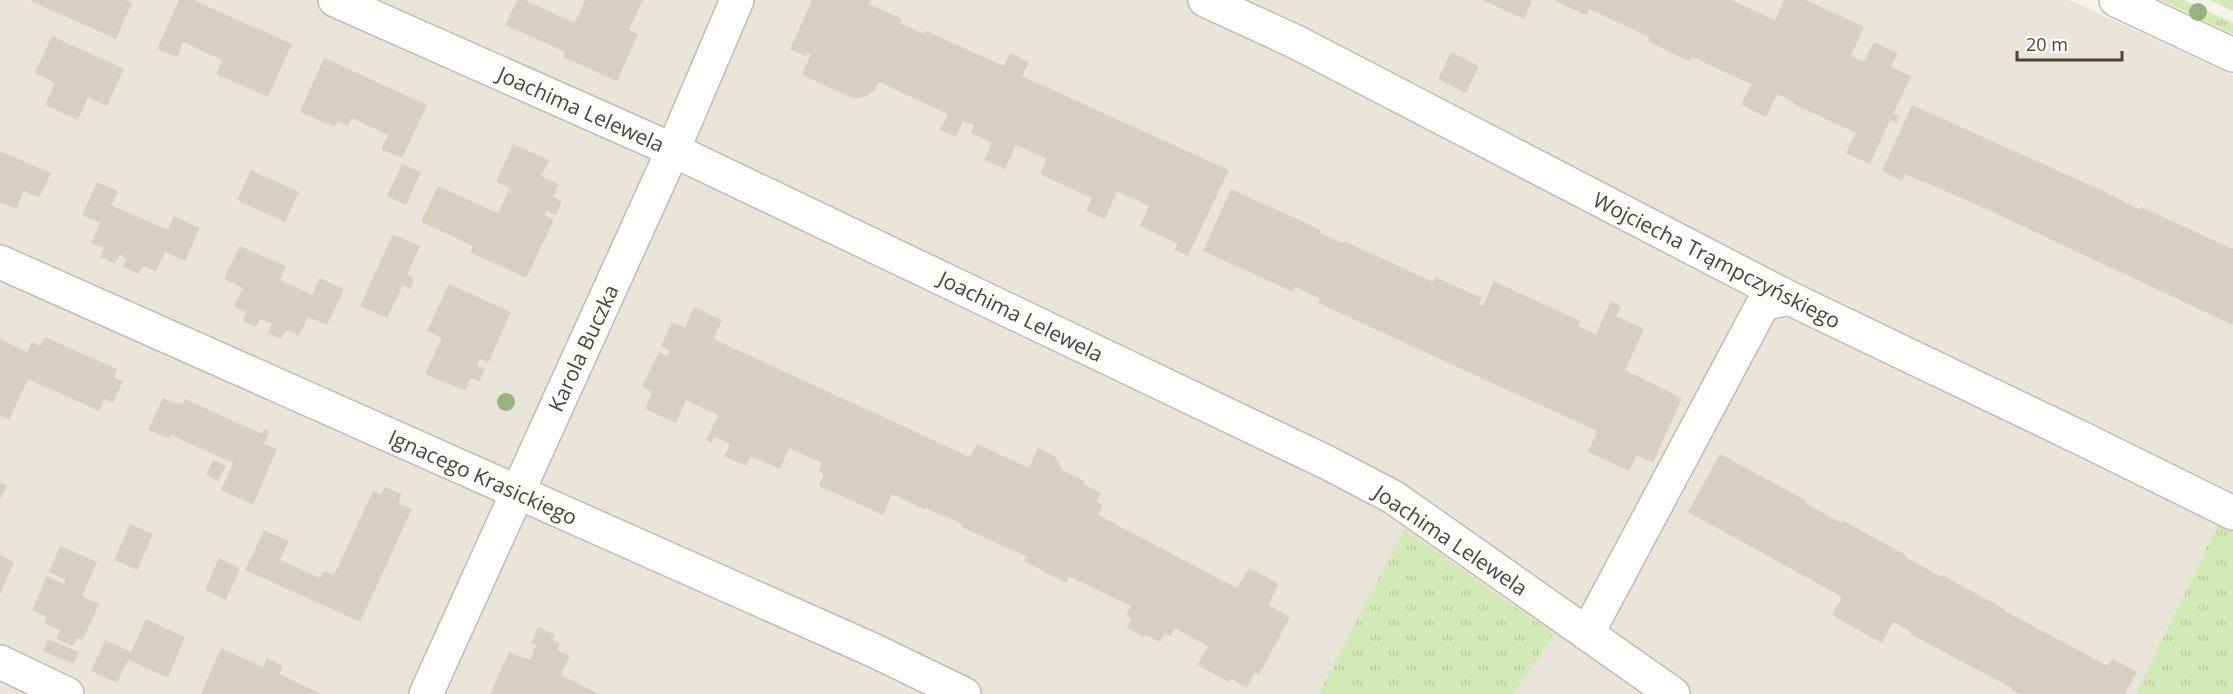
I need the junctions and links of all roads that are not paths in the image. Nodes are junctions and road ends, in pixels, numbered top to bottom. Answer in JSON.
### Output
{"nodes":[{"id":1,"x":334,"y":0,"type":"edge"},
{"id":2,"x":737,"y":0,"type":"edge"},
{"id":3,"x":1205,"y":0,"type":"edge"},
{"id":4,"x":2116,"y":0,"type":"edge"},
{"id":5,"x":2233,"y":55,"type":"edge"},
{"id":6,"x":673,"y":150,"type":"junction"},
{"id":7,"x":0,"y":262,"type":"edge"},
{"id":8,"x":1790,"y":298,"type":"junction"},
{"id":9,"x":517,"y":493,"type":"junction"},
{"id":10,"x":2233,"y":513,"type":"edge"},
{"id":11,"x":1587,"y":634,"type":"junction"},
{"id":12,"x":15,"y":677,"type":"edge"},
{"id":13,"x":67,"y":694,"type":"edge"},
{"id":14,"x":426,"y":694,"type":"edge"},
{"id":15,"x":964,"y":694,"type":"edge"},
{"id":16,"x":1673,"y":694,"type":"edge"}],
"edges":[{"from":1,"to":6,"type":"street","name":"Joachima Lelewela"},
{"from":2,"to":6,"type":"street","name":"Karola Buczka"},
{"from":3,"to":8,"type":"street","name":"Wojciecha Trąmpczyńskiego"},
{"from":4,"to":5,"type":"street"},
{"from":6,"to":9,"type":"street","name":"Karola Buczka"},
{"from":6,"to":11,"type":"street","name":"Joachima Lelewela"},
{"from":7,"to":9,"type":"street","name":"Ignacego Krasickiego"},
{"from":8,"to":10,"type":"street","name":"Wojciecha Trąmpczyńskiego"},
{"from":8,"to":11,"type":"street"},
{"from":9,"to":14,"type":"street","name":"Karola Buczka"},
{"from":9,"to":15,"type":"street","name":"Ignacego Krasickiego"},
{"from":11,"to":16,"type":"street","name":"Joachima Lelewela"},
{"from":12,"to":13,"type":"street"}]}
